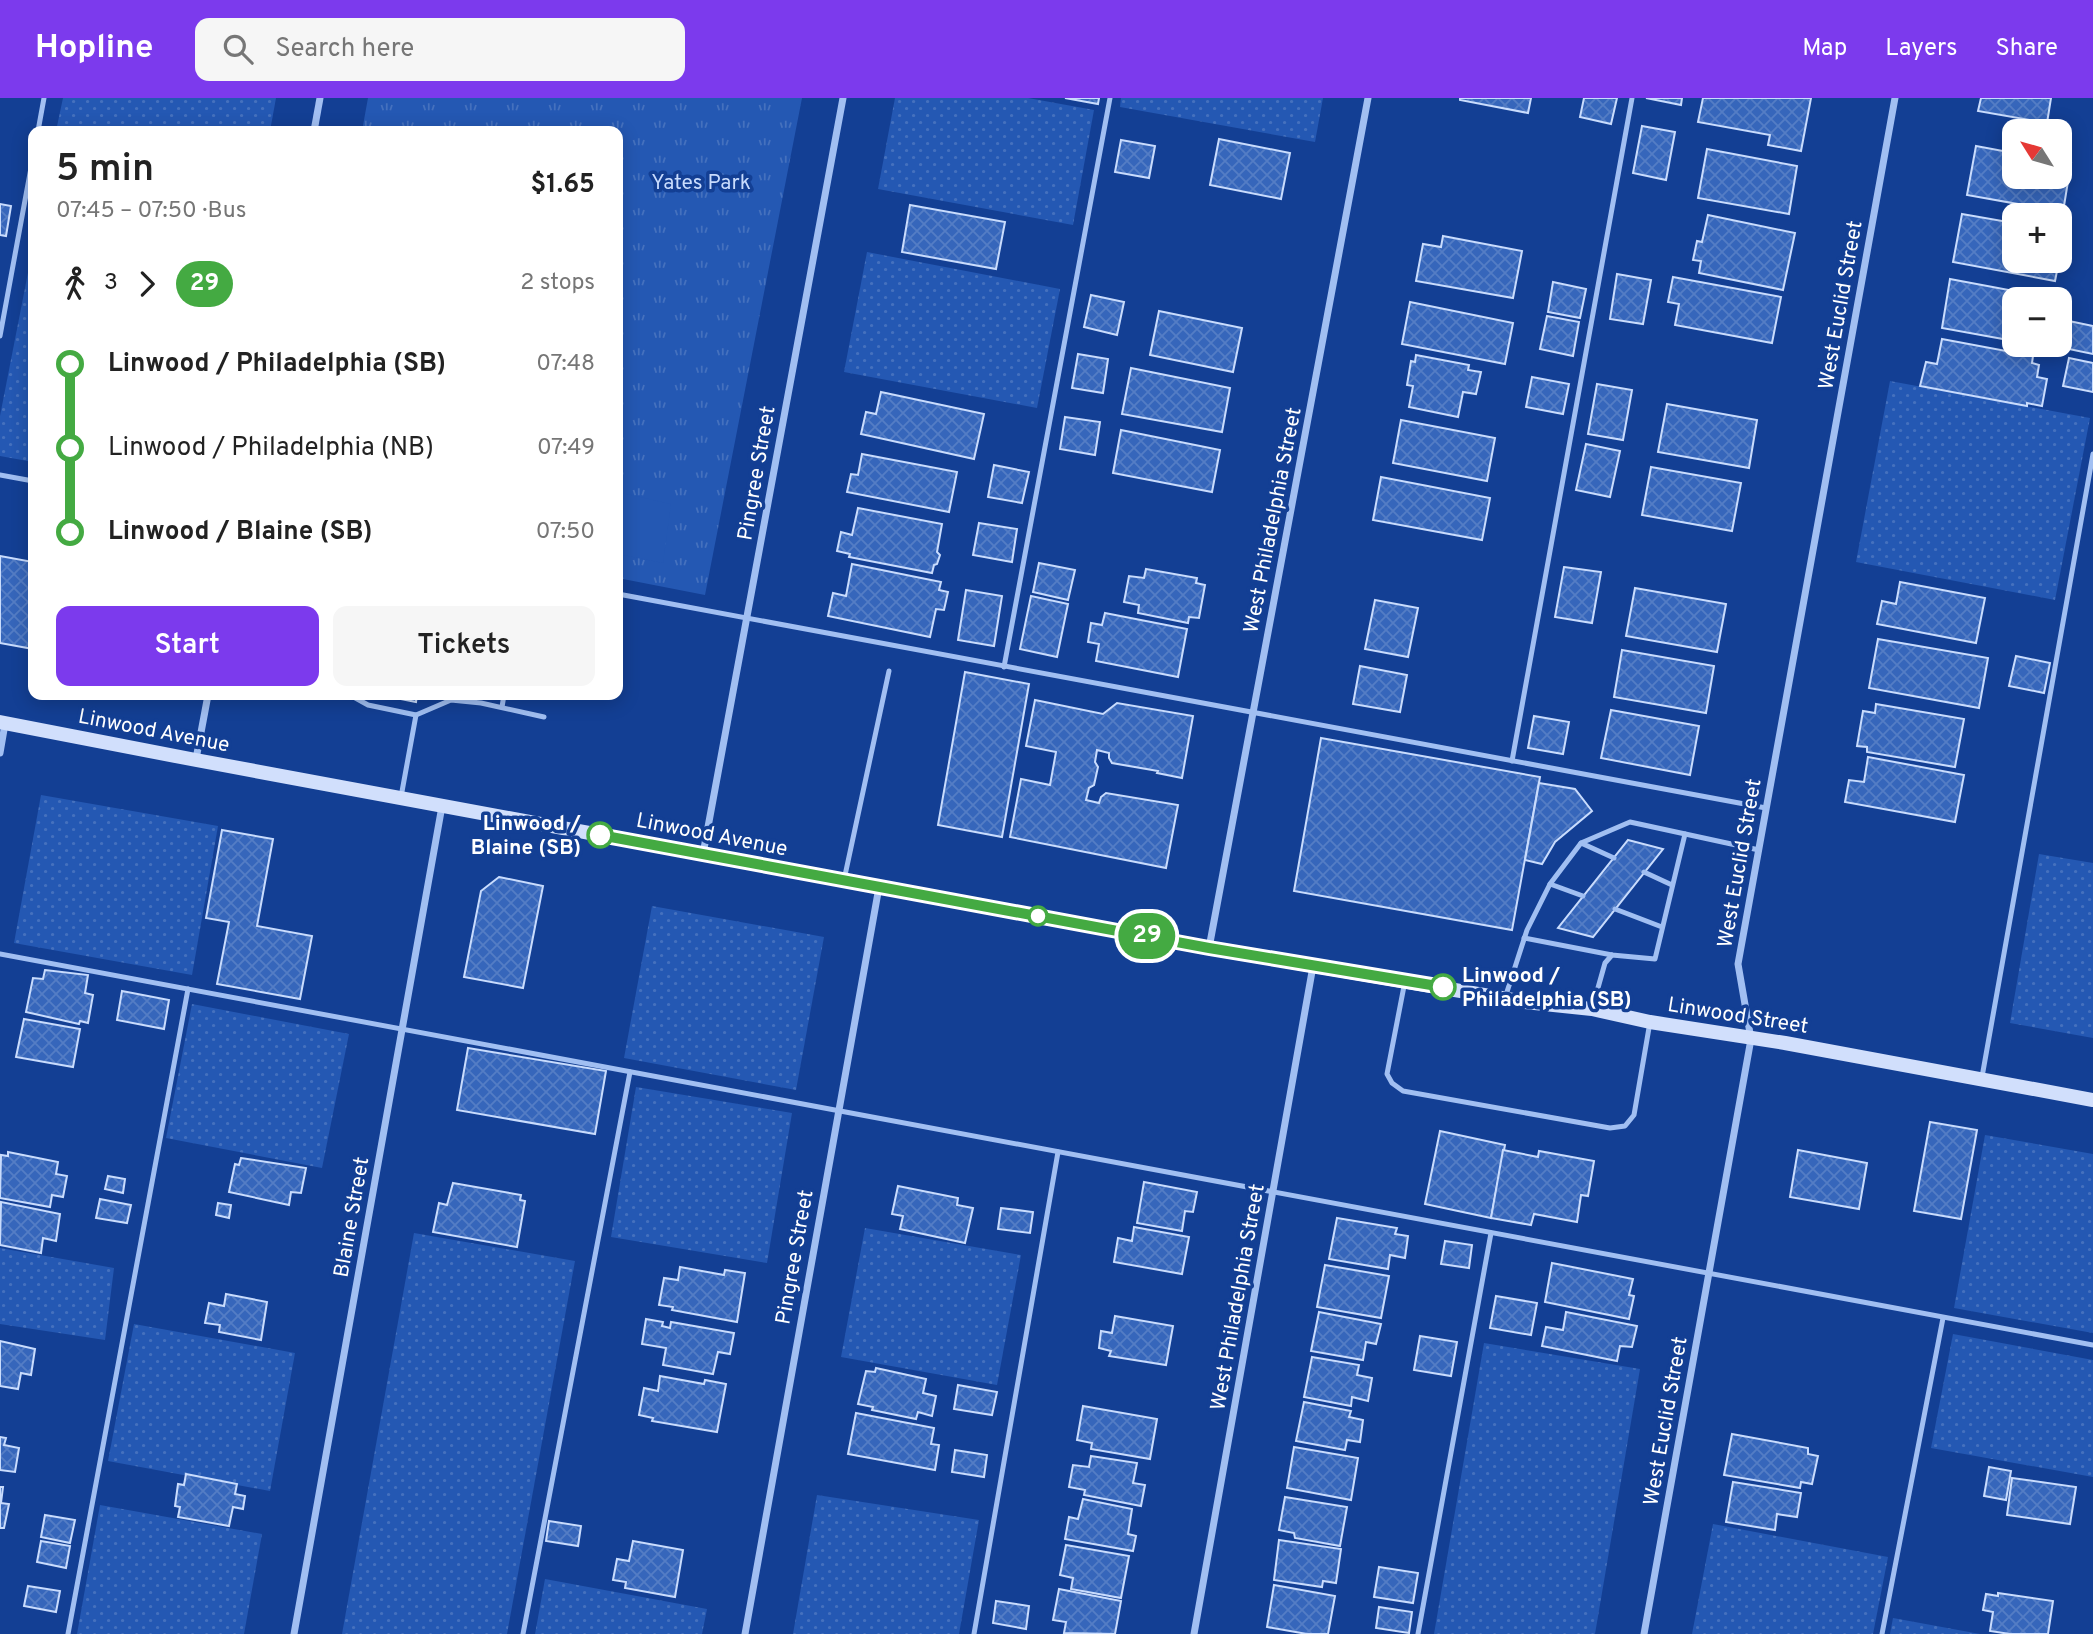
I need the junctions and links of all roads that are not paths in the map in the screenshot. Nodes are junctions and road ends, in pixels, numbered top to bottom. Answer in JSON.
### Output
{"nodes":[{"id":1,"x":44,"y":98,"type":"edge"},
{"id":2,"x":320,"y":98,"type":"edge"},
{"id":3,"x":843,"y":98,"type":"edge"},
{"id":4,"x":1110,"y":98,"type":"edge"},
{"id":5,"x":1368,"y":98,"type":"edge"},
{"id":6,"x":1632,"y":98,"type":"edge"},
{"id":7,"x":1895,"y":98,"type":"edge"},
{"id":8,"x":39,"y":126,"type":"edge"},
{"id":9,"x":315,"y":126,"type":"edge"},
{"id":10,"x":28,"y":184,"type":"edge"},
{"id":11,"x":0,"y":336,"type":"edge"},
{"id":12,"x":2093,"y":454,"type":"edge"},
{"id":13,"x":0,"y":475,"type":"edge"},
{"id":14,"x":28,"y":480,"type":"edge"},
{"id":15,"x":623,"y":595,"type":"edge"},
{"id":16,"x":747,"y":619,"type":"junction"},
{"id":17,"x":1004,"y":667,"type":"junction"},
{"id":18,"x":889,"y":671,"type":"dead end"},
{"id":19,"x":207,"y":700,"type":"edge"},
{"id":20,"x":360,"y":700,"type":"edge"},
{"id":21,"x":503,"y":700,"type":"edge"},
{"id":22,"x":502,"y":707,"type":"junction"},
{"id":23,"x":1253,"y":713,"type":"junction"},
{"id":24,"x":416,"y":715,"type":"junction"},
{"id":25,"x":544,"y":717,"type":"dead end"},
{"id":26,"x":3,"y":723,"type":"edge"},
{"id":27,"x":0,"y":753,"type":"edge"},
{"id":28,"x":196,"y":760,"type":"junction"},
{"id":29,"x":1512,"y":761,"type":"junction"},
{"id":30,"x":401,"y":797,"type":"junction"},
{"id":31,"x":442,"y":806,"type":"junction"},
{"id":32,"x":1766,"y":808,"type":"junction"},
{"id":33,"x":1685,"y":834,"type":"junction"},
{"id":34,"x":1581,"y":843,"type":"junction"},
{"id":35,"x":1759,"y":850,"type":"junction"},
{"id":36,"x":703,"y":854,"type":"junction"},
{"id":37,"x":1614,"y":858,"type":"dead end"},
{"id":38,"x":1644,"y":872,"type":"dead end"},
{"id":39,"x":844,"y":880,"type":"junction"},
{"id":40,"x":1550,"y":884,"type":"junction"},
{"id":41,"x":1672,"y":885,"type":"junction"},
{"id":42,"x":879,"y":887,"type":"junction"},
{"id":43,"x":1583,"y":896,"type":"dead end"},
{"id":44,"x":1615,"y":909,"type":"dead end"},
{"id":45,"x":1662,"y":927,"type":"junction"},
{"id":46,"x":1524,"y":938,"type":"junction"},
{"id":47,"x":1209,"y":948,"type":"junction"},
{"id":48,"x":0,"y":954,"type":"edge"},
{"id":49,"x":1612,"y":955,"type":"junction"},
{"id":50,"x":1314,"y":966,"type":"junction"},
{"id":51,"x":1405,"y":981,"type":"junction"},
{"id":52,"x":188,"y":989,"type":"junction"},
{"id":53,"x":1505,"y":998,"type":"junction"},
{"id":54,"x":1592,"y":1009,"type":"junction"},
{"id":55,"x":1650,"y":1022,"type":"junction"},
{"id":56,"x":402,"y":1029,"type":"junction"},
{"id":57,"x":1751,"y":1039,"type":"junction"},
{"id":58,"x":630,"y":1072,"type":"junction"},
{"id":59,"x":1981,"y":1080,"type":"junction"},
{"id":60,"x":2093,"y":1100,"type":"edge"},
{"id":61,"x":839,"y":1111,"type":"junction"},
{"id":62,"x":1058,"y":1152,"type":"junction"},
{"id":63,"x":1273,"y":1192,"type":"junction"},
{"id":64,"x":1491,"y":1233,"type":"junction"},
{"id":65,"x":1709,"y":1273,"type":"junction"},
{"id":66,"x":1943,"y":1318,"type":"junction"},
{"id":67,"x":2093,"y":1345,"type":"edge"},
{"id":68,"x":68,"y":1634,"type":"edge"},
{"id":69,"x":294,"y":1634,"type":"edge"},
{"id":70,"x":523,"y":1634,"type":"edge"},
{"id":71,"x":745,"y":1634,"type":"edge"},
{"id":72,"x":974,"y":1634,"type":"edge"},
{"id":73,"x":1194,"y":1634,"type":"edge"},
{"id":74,"x":1418,"y":1634,"type":"edge"},
{"id":75,"x":1644,"y":1634,"type":"edge"},
{"id":76,"x":1882,"y":1634,"type":"edge"}],
"edges":[{"from":1,"to":8,"type":"lane"},
{"from":2,"to":9,"type":"street"},
{"from":3,"to":16,"type":"street","name":"Pingree Street"},
{"from":4,"to":17,"type":"lane"},
{"from":5,"to":23,"type":"street","name":"West Philadelphia Street"},
{"from":6,"to":29,"type":"lane"},
{"from":7,"to":32,"type":"street","name":"West Euclid Street"},
{"from":10,"to":11,"type":"lane"},
{"from":12,"to":59,"type":"lane"},
{"from":13,"to":14,"type":"lane"},
{"from":15,"to":16,"type":"lane"},
{"from":16,"to":17,"type":"lane"},
{"from":16,"to":36,"type":"street","name":"Pingree Street"},
{"from":17,"to":23,"type":"lane"},
{"from":18,"to":39,"type":"lane"},
{"from":19,"to":28,"type":"street"},
{"from":20,"to":24,"type":"lane"},
{"from":21,"to":22,"type":"lane"},
{"from":22,"to":24,"type":"lane"},
{"from":22,"to":25,"type":"lane"},
{"from":23,"to":29,"type":"lane"},
{"from":23,"to":47,"type":"street","name":"West Philadelphia Street"},
{"from":24,"to":30,"type":"lane"},
{"from":26,"to":27,"type":"street"},
{"from":26,"to":28,"type":"street","name":"Linwood Avenue"},
{"from":28,"to":30,"type":"street","name":"Linwood Avenue"},
{"from":29,"to":32,"type":"lane"},
{"from":30,"to":31,"type":"street","name":"Linwood Avenue"},
{"from":31,"to":36,"type":"street","name":"Linwood Avenue"},
{"from":31,"to":56,"type":"street","name":"Blaine Street"},
{"from":32,"to":35,"type":"street","name":"West Euclid Street"},
{"from":33,"to":34,"type":"lane"},
{"from":33,"to":35,"type":"lane"},
{"from":33,"to":41,"type":"lane"},
{"from":34,"to":37,"type":"lane"},
{"from":34,"to":40,"type":"lane"},
{"from":35,"to":57,"type":"street","name":"West Euclid Street"},
{"from":36,"to":39,"type":"street","name":"Linwood Avenue"},
{"from":38,"to":41,"type":"lane"},
{"from":39,"to":42,"type":"street","name":"Linwood Avenue"},
{"from":40,"to":43,"type":"lane"},
{"from":40,"to":46,"type":"lane"},
{"from":41,"to":45,"type":"lane"},
{"from":42,"to":47,"type":"street","name":"Linwood Avenue"},
{"from":42,"to":61,"type":"street","name":"Pingree Street"},
{"from":44,"to":45,"type":"lane"},
{"from":45,"to":49,"type":"lane"},
{"from":46,"to":49,"type":"lane"},
{"from":46,"to":53,"type":"lane"},
{"from":47,"to":50,"type":"street","name":"Linwood Street"},
{"from":48,"to":52,"type":"lane"},
{"from":49,"to":54,"type":"lane"},
{"from":50,"to":51,"type":"street","name":"Linwood Street"},
{"from":50,"to":63,"type":"street","name":"West Philadelphia Street"},
{"from":51,"to":53,"type":"street","name":"Linwood Street"},
{"from":51,"to":55,"type":"lane"},
{"from":52,"to":56,"type":"lane"},
{"from":52,"to":68,"type":"lane"},
{"from":53,"to":54,"type":"street","name":"Linwood Street"},
{"from":54,"to":55,"type":"street","name":"Linwood Street"},
{"from":55,"to":57,"type":"street","name":"Linwood Street"},
{"from":56,"to":58,"type":"lane"},
{"from":56,"to":69,"type":"street","name":"Blaine Street"},
{"from":57,"to":59,"type":"street","name":"Linwood Street"},
{"from":57,"to":65,"type":"street","name":"West Euclid Street"},
{"from":58,"to":61,"type":"lane"},
{"from":58,"to":70,"type":"lane"},
{"from":59,"to":60,"type":"street","name":"Linwood Street"},
{"from":61,"to":62,"type":"lane"},
{"from":61,"to":71,"type":"street","name":"Pingree Street"},
{"from":62,"to":63,"type":"lane"},
{"from":62,"to":72,"type":"lane"},
{"from":63,"to":64,"type":"lane"},
{"from":63,"to":73,"type":"street","name":"West Philadelphia Street"},
{"from":64,"to":65,"type":"lane"},
{"from":64,"to":74,"type":"lane"},
{"from":65,"to":66,"type":"lane"},
{"from":65,"to":75,"type":"street","name":"West Euclid Street"},
{"from":66,"to":67,"type":"lane"},
{"from":66,"to":76,"type":"lane"}]}
